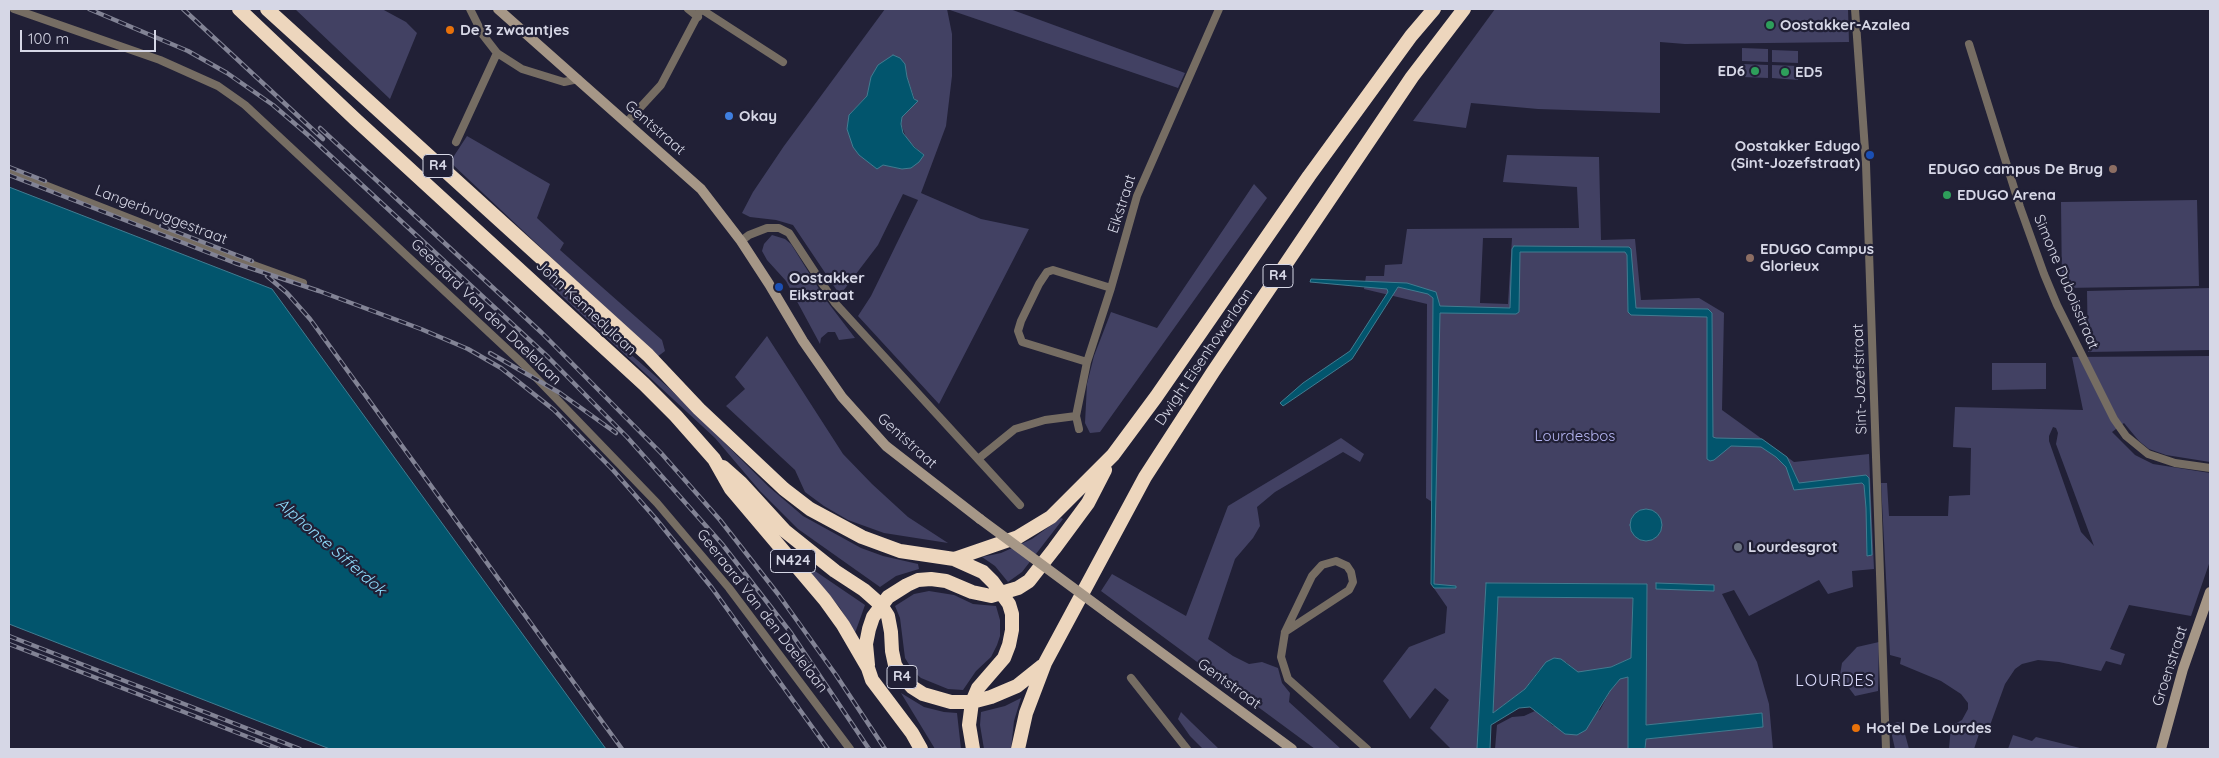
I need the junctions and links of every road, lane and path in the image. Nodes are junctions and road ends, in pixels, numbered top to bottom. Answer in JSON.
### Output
{"nodes":[{"id":1,"x":14,"y":9,"type":"edge"},
{"id":2,"x":239,"y":9,"type":"edge"},
{"id":3,"x":267,"y":9,"type":"edge"},
{"id":4,"x":470,"y":9,"type":"edge"},
{"id":5,"x":498,"y":9,"type":"edge"},
{"id":6,"x":688,"y":9,"type":"edge"},
{"id":7,"x":1218,"y":9,"type":"edge"},
{"id":8,"x":1434,"y":9,"type":"edge"},
{"id":9,"x":1464,"y":9,"type":"edge"},
{"id":10,"x":1855,"y":9,"type":"edge"},
{"id":11,"x":700,"y":11,"type":"edge"},
{"id":12,"x":1969,"y":44,"type":"dead end"},
{"id":13,"x":497,"y":53,"type":"junction"},
{"id":14,"x":783,"y":62,"type":"dead end"},
{"id":15,"x":578,"y":79,"type":"junction"},
{"id":16,"x":626,"y":123,"type":"junction"},
{"id":17,"x":456,"y":142,"type":"dead end"},
{"id":18,"x":9,"y":171,"type":"edge"},
{"id":19,"x":741,"y":241,"type":"junction"},
{"id":20,"x":303,"y":283,"type":"dead end"},
{"id":21,"x":1111,"y":288,"type":"junction"},
{"id":22,"x":1087,"y":362,"type":"junction"},
{"id":23,"x":1076,"y":416,"type":"junction"},
{"id":24,"x":1079,"y":429,"type":"dead end"},
{"id":25,"x":1113,"y":455,"type":"junction"},
{"id":26,"x":714,"y":459,"type":"junction"},
{"id":27,"x":978,"y":459,"type":"junction"},
{"id":28,"x":2210,"y":468,"type":"edge"},
{"id":29,"x":1020,"y":505,"type":"dead end"},
{"id":30,"x":954,"y":558,"type":"junction"},
{"id":31,"x":2210,"y":592,"type":"edge"},
{"id":32,"x":1003,"y":594,"type":"junction"},
{"id":33,"x":881,"y":605,"type":"junction"},
{"id":34,"x":1285,"y":632,"type":"junction"},
{"id":35,"x":1045,"y":663,"type":"junction"},
{"id":36,"x":868,"y":668,"type":"junction"},
{"id":37,"x":1132,"y":678,"type":"dead end"},
{"id":38,"x":972,"y":702,"type":"junction"},
{"id":39,"x":850,"y":749,"type":"edge"},
{"id":40,"x":921,"y":749,"type":"edge"},
{"id":41,"x":973,"y":749,"type":"edge"},
{"id":42,"x":1018,"y":749,"type":"edge"},
{"id":43,"x":1186,"y":749,"type":"edge"},
{"id":44,"x":1292,"y":749,"type":"edge"},
{"id":45,"x":1367,"y":749,"type":"edge"},
{"id":46,"x":1886,"y":749,"type":"edge"},
{"id":47,"x":2161,"y":749,"type":"edge"}],
"edges":[{"from":1,"to":39,"type":"street","name":"Geeraard Van den Daelelaan"},
{"from":2,"to":26,"type":"highway","name":"John Kennedylaan","number":"R4"},
{"from":3,"to":30,"type":"highway","name":"John Kennedylaan","number":"R4"},
{"from":4,"to":13,"type":"street"},
{"from":5,"to":15,"type":"street","name":"Gentstraat"},
{"from":6,"to":11,"type":"street"},
{"from":7,"to":21,"type":"street","name":"Eikstraat"},
{"from":8,"to":25,"type":"highway","name":"Dwight Eisenhowerlaan","number":"R4"},
{"from":9,"to":35,"type":"highway","name":"Dwight Eisenhowerlaan","number":"R4"},
{"from":10,"to":46,"type":"street","name":"Sint-Jozefstraat"},
{"from":11,"to":14,"type":"street"},
{"from":11,"to":16,"type":"street"},
{"from":12,"to":28,"type":"street","name":"Simone Duboisstraat"},
{"from":13,"to":15,"type":"street"},
{"from":13,"to":17,"type":"street"},
{"from":15,"to":16,"type":"street","name":"Gentstraat"},
{"from":16,"to":19,"type":"street","name":"Gentstraat"},
{"from":18,"to":20,"type":"street","name":"Langerbruggestraat"},
{"from":19,"to":27,"type":"street"},
{"from":19,"to":44,"type":"street","name":"Gentstraat","bridge":true},
{"from":21,"to":22,"type":"street","name":"Eikstraat"},
{"from":21,"to":22,"type":"street"},
{"from":22,"to":23,"type":"street","name":"Eikstraat"},
{"from":23,"to":24,"type":"street","name":"Eikstraat"},
{"from":23,"to":27,"type":"street"},
{"from":25,"to":30,"type":"highway","name":"John Kennedylaan","number":"R4"},
{"from":25,"to":32,"type":"highway","name":"John Kennedylaan","number":"N424"},
{"from":26,"to":33,"type":"highway","name":"Dwight Eisenhowerlaan","number":"R4"},
{"from":26,"to":36,"type":"highway","name":"John Kennedylaan","number":"N424"},
{"from":27,"to":29,"type":"street"},
{"from":30,"to":32,"type":"highway","name":"John Kennedylaan","number":"R4"},
{"from":31,"to":47,"type":"street","name":"Groenstraat"},
{"from":32,"to":33,"type":"highway","name":"John Kennedylaan","number":"N424"},
{"from":32,"to":38,"type":"highway","name":"John Kennedylaan","number":"R4"},
{"from":33,"to":36,"type":"highway","name":"John Kennedylaan","number":"N424"},
{"from":33,"to":38,"type":"highway","name":"Dwight Eisenhowerlaan","number":"R4"},
{"from":34,"to":34,"type":"street"},
{"from":34,"to":45,"type":"street"},
{"from":35,"to":38,"type":"highway","name":"Dwight Eisenhowerlaan","number":"R4"},
{"from":35,"to":42,"type":"highway","name":"Dwight Eisenhowerlaan","number":"R4"},
{"from":36,"to":40,"type":"highway","name":"John Kennedylaan","number":"N424"},
{"from":37,"to":43,"type":"street"},
{"from":38,"to":41,"type":"highway","name":"John Kennedylaan","number":"R4"}]}
